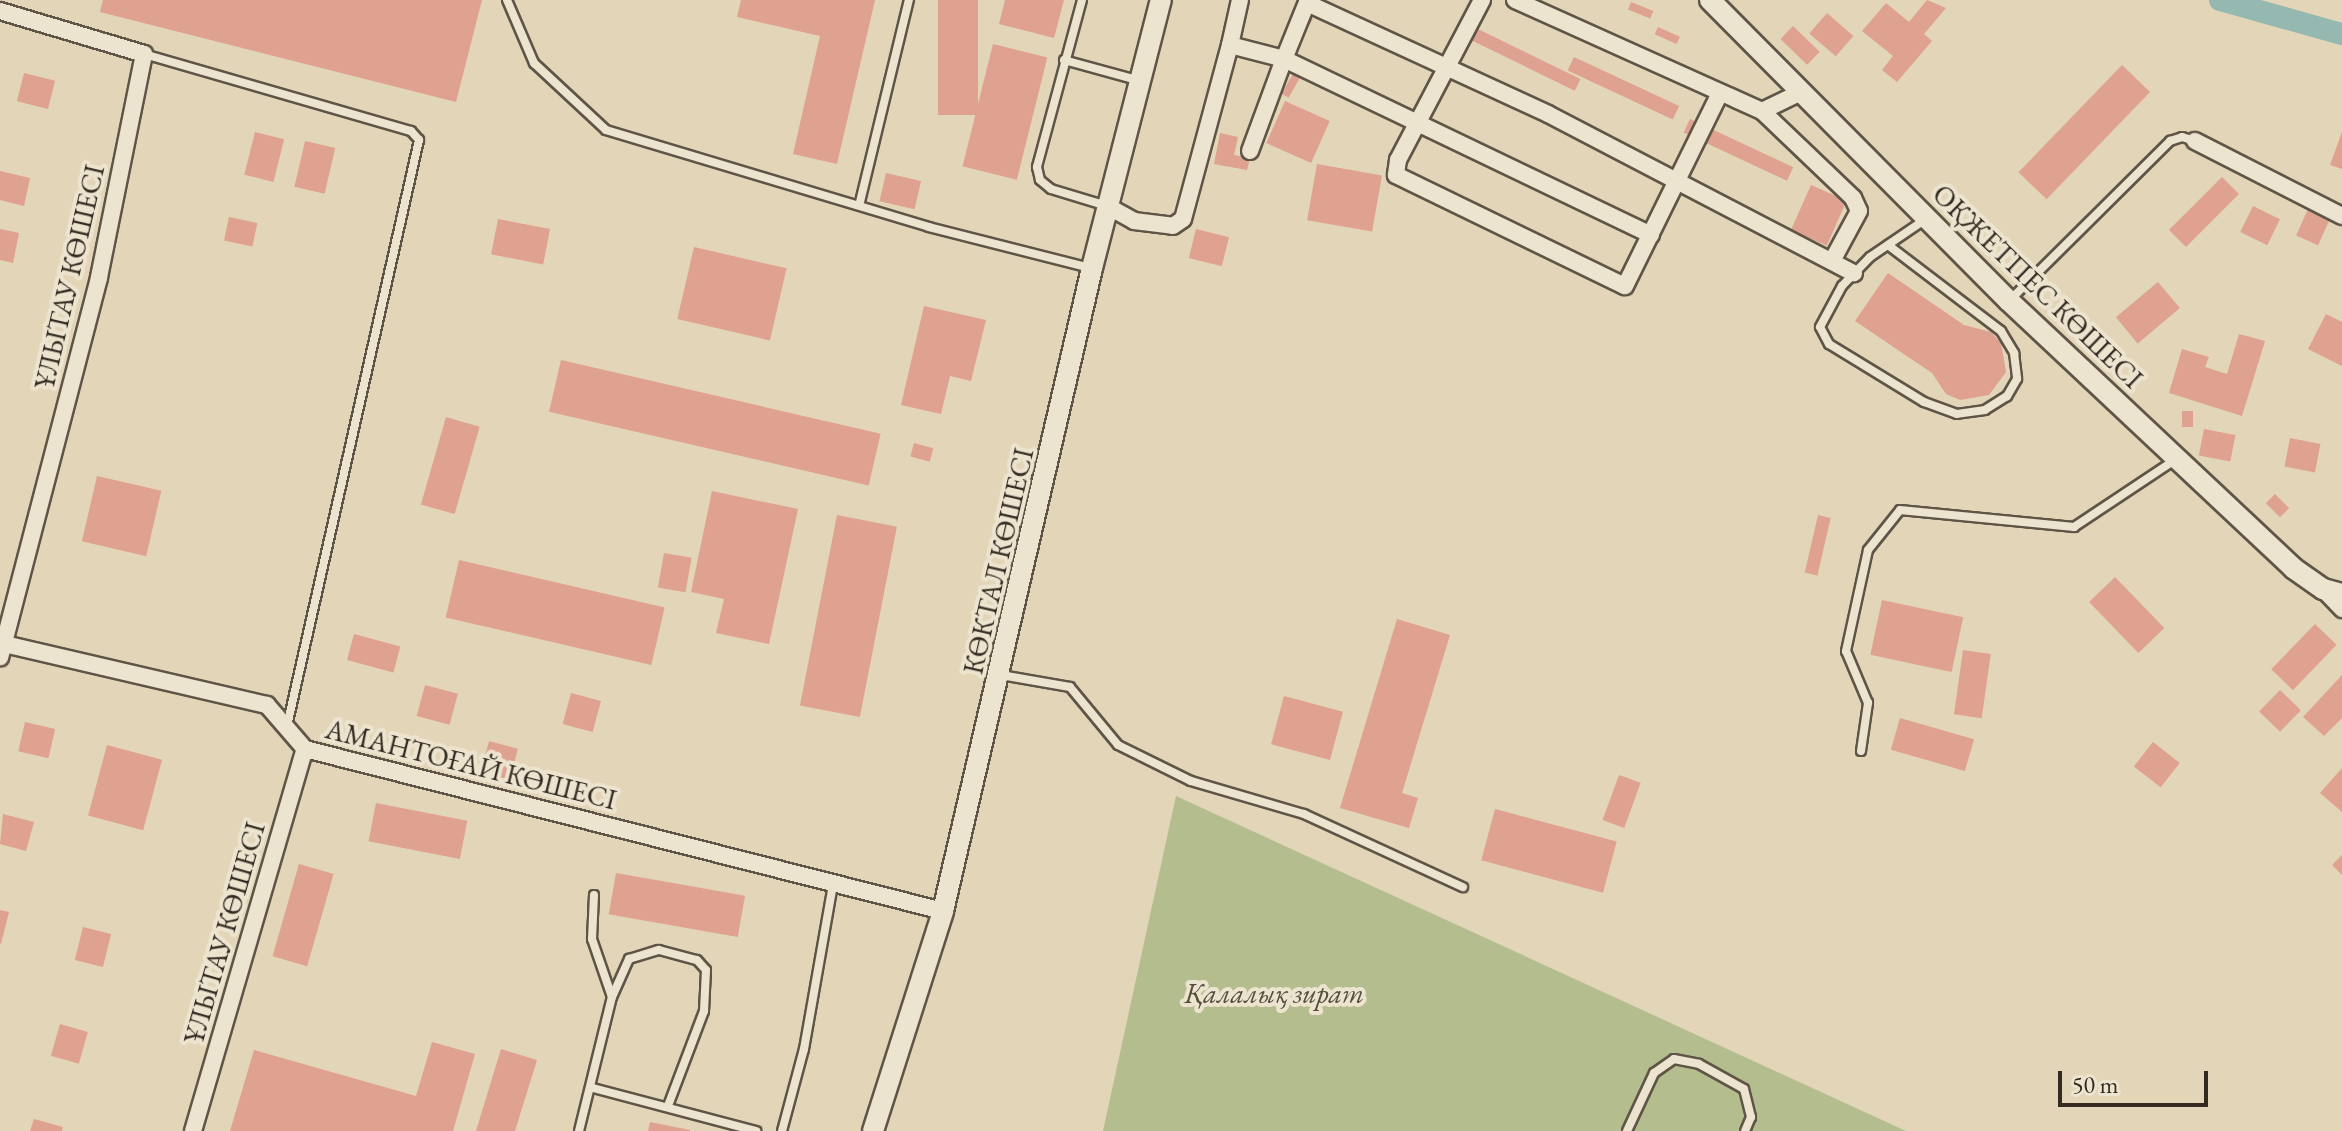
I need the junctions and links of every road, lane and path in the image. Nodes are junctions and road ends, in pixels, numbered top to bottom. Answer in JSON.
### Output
{"nodes":[{"id":1,"x":507,"y":0,"type":"edge"},
{"id":2,"x":909,"y":0,"type":"edge"},
{"id":3,"x":1082,"y":0,"type":"edge"},
{"id":4,"x":1161,"y":0,"type":"edge"},
{"id":5,"x":1240,"y":0,"type":"edge"},
{"id":6,"x":1482,"y":0,"type":"edge"},
{"id":7,"x":1515,"y":0,"type":"edge"},
{"id":8,"x":1710,"y":0,"type":"edge"},
{"id":9,"x":1308,"y":1,"type":"edge"},
{"id":10,"x":0,"y":11,"type":"edge"},
{"id":11,"x":1230,"y":45,"type":"junction"},
{"id":12,"x":144,"y":54,"type":"junction"},
{"id":13,"x":1284,"y":59,"type":"junction"},
{"id":14,"x":1064,"y":60,"type":"junction"},
{"id":15,"x":1444,"y":67,"type":"junction"},
{"id":16,"x":1141,"y":81,"type":"junction"},
{"id":17,"x":1720,"y":93,"type":"junction"},
{"id":18,"x":1799,"y":93,"type":"junction"},
{"id":19,"x":1762,"y":111,"type":"junction"},
{"id":20,"x":1416,"y":124,"type":"junction"},
{"id":21,"x":2195,"y":141,"type":"joint"},
{"id":22,"x":1250,"y":151,"type":"dead end"},
{"id":23,"x":1678,"y":184,"type":"junction"},
{"id":24,"x":860,"y":202,"type":"junction"},
{"id":25,"x":1109,"y":207,"type":"junction"},
{"id":26,"x":2342,"y":216,"type":"edge"},
{"id":27,"x":1926,"y":219,"type":"junction"},
{"id":28,"x":1651,"y":235,"type":"junction"},
{"id":29,"x":1888,"y":245,"type":"junction"},
{"id":30,"x":1832,"y":261,"type":"junction"},
{"id":31,"x":1092,"y":268,"type":"junction"},
{"id":32,"x":1854,"y":273,"type":"junction"},
{"id":33,"x":2009,"y":301,"type":"junction"},
{"id":34,"x":2179,"y":457,"type":"junction"},
{"id":35,"x":2332,"y":592,"type":"edge"},
{"id":36,"x":2342,"y":609,"type":"edge"},
{"id":37,"x":1,"y":648,"type":"edge"},
{"id":38,"x":1001,"y":675,"type":"junction"},
{"id":39,"x":286,"y":729,"type":"junction"},
{"id":40,"x":305,"y":749,"type":"junction"},
{"id":41,"x":1861,"y":751,"type":"dead end"},
{"id":42,"x":833,"y":885,"type":"junction"},
{"id":43,"x":1463,"y":887,"type":"dead end"},
{"id":44,"x":594,"y":895,"type":"dead end"},
{"id":45,"x":943,"y":911,"type":"junction"},
{"id":46,"x":612,"y":997,"type":"junction"},
{"id":47,"x":593,"y":1088,"type":"junction"},
{"id":48,"x":668,"y":1106,"type":"junction"},
{"id":49,"x":193,"y":1131,"type":"edge"},
{"id":50,"x":579,"y":1131,"type":"edge"},
{"id":51,"x":756,"y":1131,"type":"edge"},
{"id":52,"x":782,"y":1131,"type":"edge"},
{"id":53,"x":873,"y":1131,"type":"edge"},
{"id":54,"x":1627,"y":1131,"type":"edge"},
{"id":55,"x":1745,"y":1131,"type":"edge"}],
"edges":[{"from":1,"to":24,"type":"lane"},
{"from":2,"to":24,"type":"lane"},
{"from":3,"to":14,"type":"lane"},
{"from":4,"to":16,"type":"street","name":"КӨКТАЛ КӨШЕСІ"},
{"from":5,"to":11,"type":"street"},
{"from":6,"to":15,"type":"street"},
{"from":7,"to":17,"type":"street"},
{"from":8,"to":18,"type":"street","name":"ОҚЖЕТПЕС КӨШЕСІ"},
{"from":9,"to":13,"type":"street"},
{"from":9,"to":15,"type":"street"},
{"from":10,"to":12,"type":"street"},
{"from":11,"to":13,"type":"street"},
{"from":11,"to":25,"type":"street"},
{"from":12,"to":37,"type":"street","name":"ҰЛЫТАУ КӨШЕСІ"},
{"from":12,"to":39,"type":"lane"},
{"from":13,"to":20,"type":"street"},
{"from":13,"to":22,"type":"street"},
{"from":14,"to":16,"type":"lane"},
{"from":14,"to":25,"type":"lane"},
{"from":15,"to":20,"type":"street"},
{"from":15,"to":23,"type":"street"},
{"from":16,"to":25,"type":"street","name":"КӨКТАЛ КӨШЕСІ"},
{"from":17,"to":19,"type":"street"},
{"from":17,"to":23,"type":"street"},
{"from":18,"to":19,"type":"street"},
{"from":18,"to":27,"type":"street","name":"ОҚЖЕТПЕС КӨШЕСІ"},
{"from":19,"to":30,"type":"street"},
{"from":20,"to":28,"type":"street"},
{"from":20,"to":28,"type":"street"},
{"from":21,"to":26,"type":"street"},
{"from":21,"to":33,"type":"lane"},
{"from":23,"to":28,"type":"street"},
{"from":23,"to":30,"type":"street"},
{"from":24,"to":31,"type":"lane"},
{"from":25,"to":31,"type":"street","name":"КӨКТАЛ КӨШЕСІ"},
{"from":27,"to":29,"type":"lane"},
{"from":27,"to":33,"type":"street","name":"ОҚЖЕТПЕС КӨШЕСІ"},
{"from":29,"to":32,"type":"lane"},
{"from":29,"to":32,"type":"lane"},
{"from":30,"to":32,"type":"street"},
{"from":31,"to":38,"type":"street","name":"КӨКТАЛ КӨШЕСІ"},
{"from":33,"to":34,"type":"street","name":"ОҚЖЕТПЕС КӨШЕСІ"},
{"from":34,"to":35,"type":"street","name":"ОҚЖЕТПЕС КӨШЕСІ"},
{"from":34,"to":41,"type":"lane"},
{"from":35,"to":36,"type":"street"},
{"from":37,"to":39,"type":"street","name":"АМАНТОҒАЙ КӨШЕСІ"},
{"from":38,"to":43,"type":"lane"},
{"from":38,"to":45,"type":"street","name":"КӨКТАЛ КӨШЕСІ"},
{"from":39,"to":40,"type":"street","name":"АМАНТОҒАЙ КӨШЕСІ"},
{"from":40,"to":42,"type":"street","name":"АМАНТОҒАЙ КӨШЕСІ"},
{"from":40,"to":49,"type":"street","name":"ҰЛЫТАУ КӨШЕСІ"},
{"from":42,"to":45,"type":"street","name":"АМАНТОҒАЙ КӨШЕСІ"},
{"from":42,"to":52,"type":"lane"},
{"from":44,"to":46,"type":"lane"},
{"from":45,"to":53,"type":"street","name":"КӨКТАЛ КӨШЕСІ"},
{"from":46,"to":47,"type":"lane"},
{"from":46,"to":48,"type":"lane"},
{"from":47,"to":48,"type":"lane"},
{"from":47,"to":50,"type":"lane"},
{"from":48,"to":51,"type":"lane"},
{"from":54,"to":55,"type":"lane"}]}
